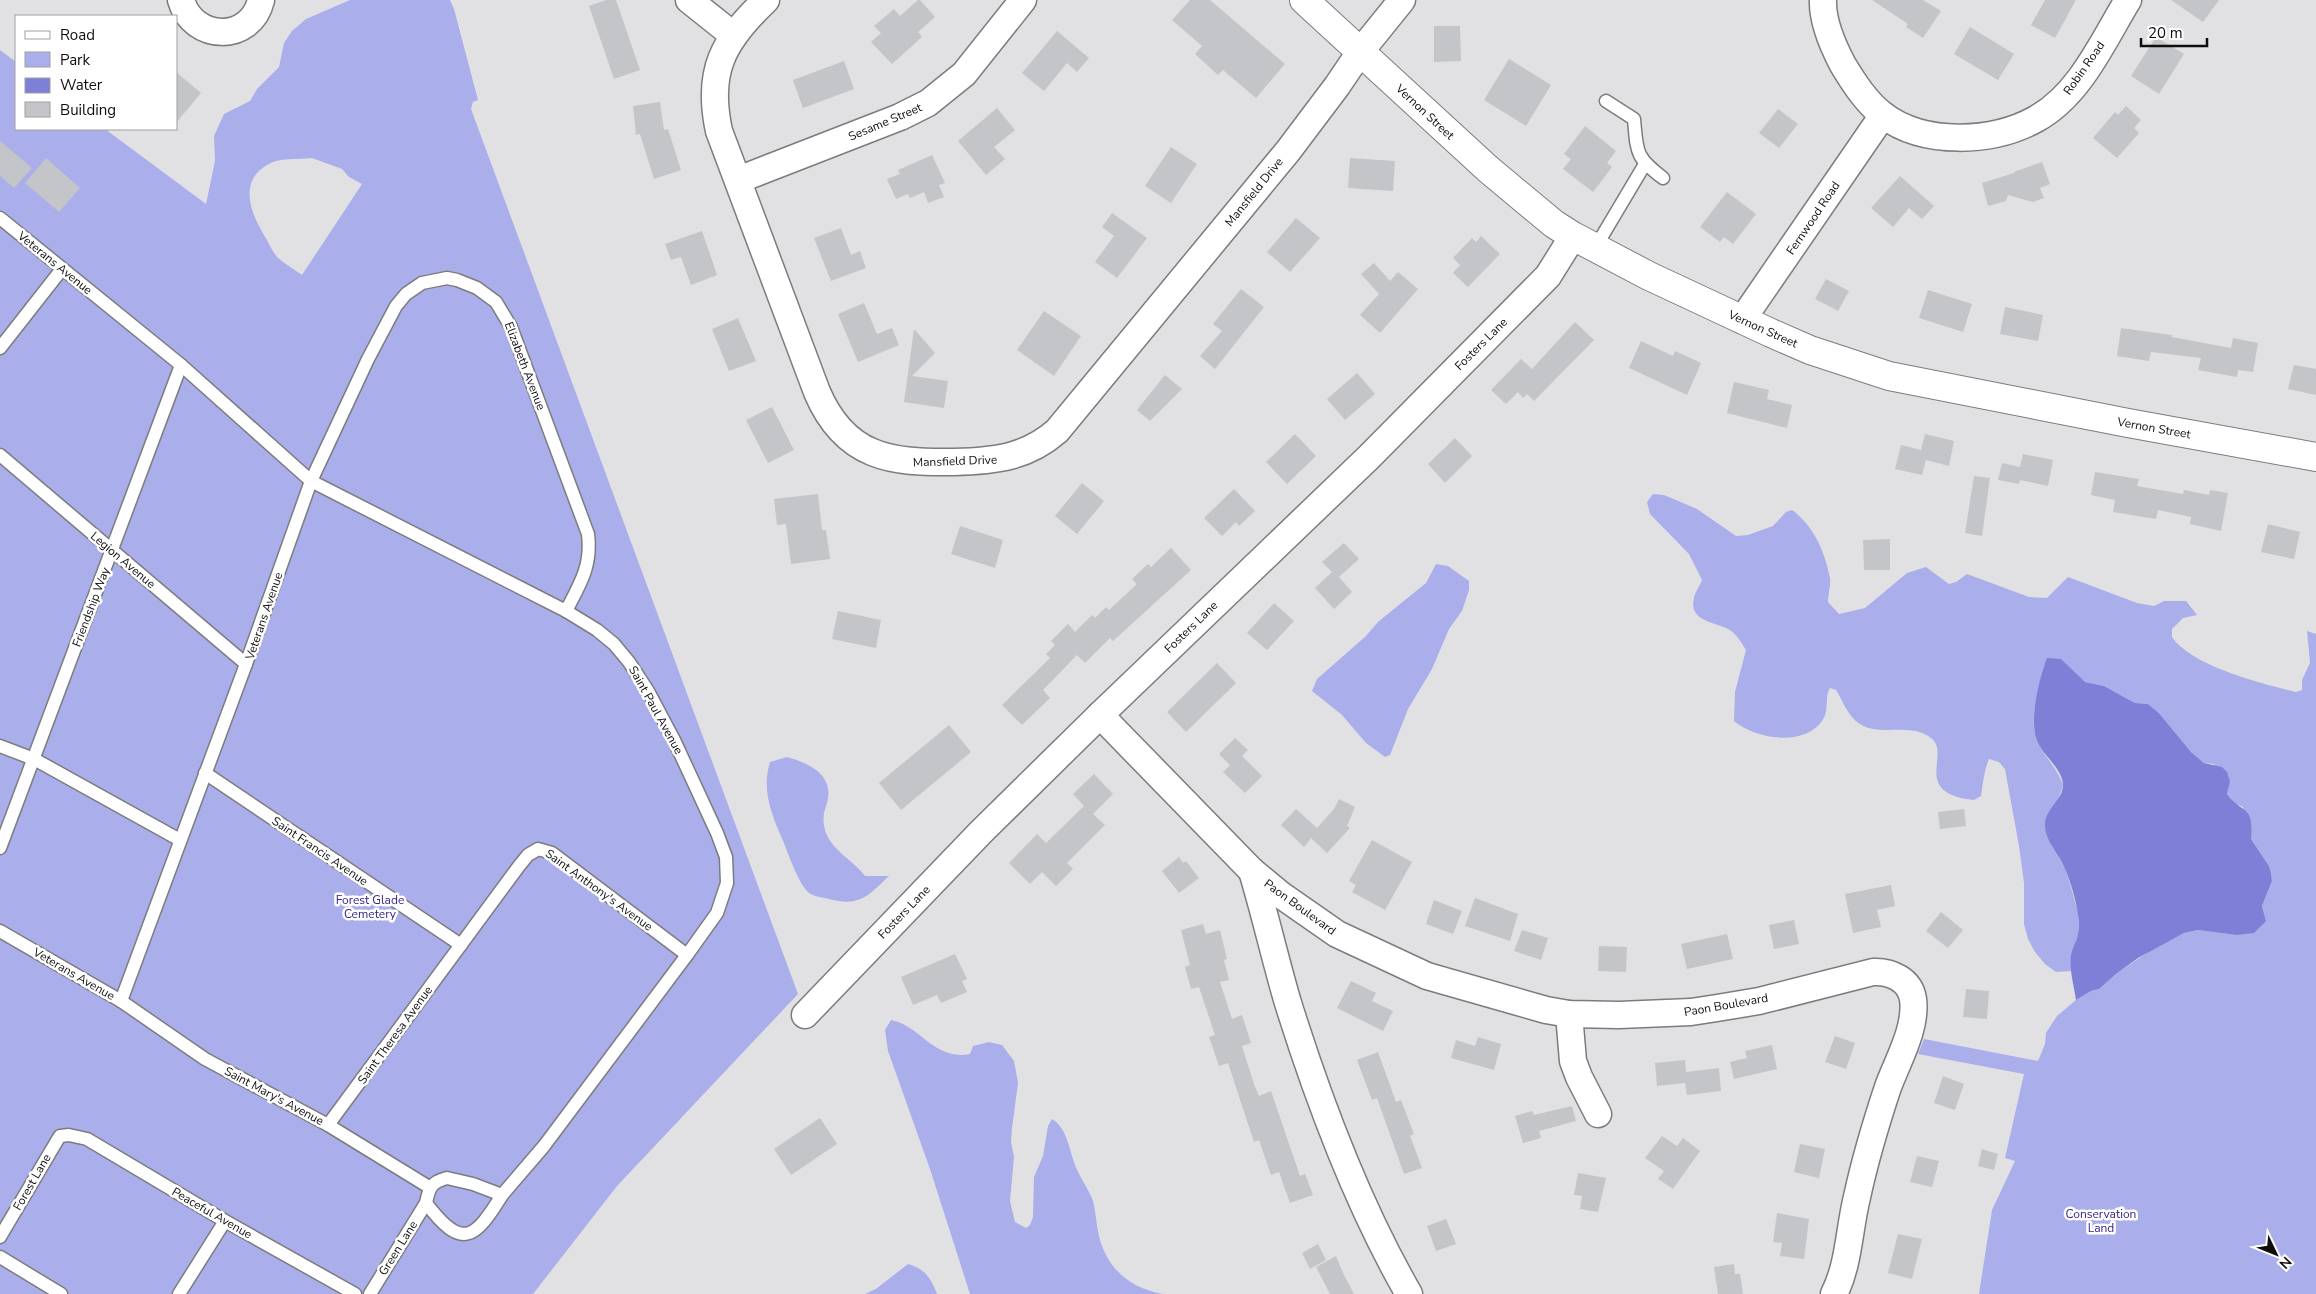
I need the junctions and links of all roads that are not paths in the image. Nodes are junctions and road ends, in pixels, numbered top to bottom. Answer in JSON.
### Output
{"nodes":[{"id":1,"x":181,"y":0,"type":"edge"},
{"id":2,"x":261,"y":0,"type":"edge"},
{"id":3,"x":690,"y":0,"type":"edge"},
{"id":4,"x":766,"y":0,"type":"edge"},
{"id":5,"x":1023,"y":0,"type":"edge"},
{"id":6,"x":1304,"y":0,"type":"edge"},
{"id":7,"x":1402,"y":0,"type":"edge"},
{"id":8,"x":1823,"y":0,"type":"edge"},
{"id":9,"x":2128,"y":0,"type":"edge"},
{"id":10,"x":733,"y":35,"type":"junction"},
{"id":11,"x":1360,"y":52,"type":"junction"},
{"id":12,"x":1606,"y":101,"type":"dead end"},
{"id":13,"x":1883,"y":115,"type":"junction"},
{"id":14,"x":1645,"y":164,"type":"junction"},
{"id":15,"x":1662,"y":178,"type":"dead end"},
{"id":16,"x":738,"y":180,"type":"junction"},
{"id":17,"x":0,"y":218,"type":"edge"},
{"id":18,"x":1584,"y":242,"type":"junction"},
{"id":19,"x":62,"y":269,"type":"junction"},
{"id":20,"x":1742,"y":320,"type":"junction"},
{"id":21,"x":0,"y":348,"type":"edge"},
{"id":22,"x":181,"y":365,"type":"junction"},
{"id":23,"x":2316,"y":458,"type":"edge"},
{"id":24,"x":1,"y":459,"type":"edge"},
{"id":25,"x":311,"y":481,"type":"junction"},
{"id":26,"x":112,"y":551,"type":"junction"},
{"id":27,"x":566,"y":611,"type":"junction"},
{"id":28,"x":246,"y":664,"type":"junction"},
{"id":29,"x":1100,"y":715,"type":"junction"},
{"id":30,"x":0,"y":746,"type":"edge"},
{"id":31,"x":34,"y":759,"type":"junction"},
{"id":32,"x":205,"y":773,"type":"junction"},
{"id":33,"x":180,"y":840,"type":"junction"},
{"id":34,"x":0,"y":848,"type":"edge"},
{"id":35,"x":1252,"y":871,"type":"junction"},
{"id":36,"x":0,"y":931,"type":"edge"},
{"id":37,"x":461,"y":945,"type":"junction"},
{"id":38,"x":687,"y":955,"type":"junction"},
{"id":39,"x":121,"y":1001,"type":"junction"},
{"id":40,"x":1569,"y":1014,"type":"junction"},
{"id":41,"x":805,"y":1015,"type":"dead end"},
{"id":42,"x":1598,"y":1114,"type":"dead end"},
{"id":43,"x":328,"y":1125,"type":"junction"},
{"id":44,"x":69,"y":1135,"type":"joint"},
{"id":45,"x":429,"y":1187,"type":"junction"},
{"id":46,"x":502,"y":1195,"type":"junction"},
{"id":47,"x":426,"y":1203,"type":"junction"},
{"id":48,"x":225,"y":1221,"type":"junction"},
{"id":49,"x":0,"y":1237,"type":"edge"},
{"id":50,"x":0,"y":1257,"type":"edge"},
{"id":51,"x":61,"y":1294,"type":"edge"},
{"id":52,"x":179,"y":1294,"type":"edge"},
{"id":53,"x":355,"y":1294,"type":"edge"},
{"id":54,"x":370,"y":1294,"type":"edge"},
{"id":55,"x":1409,"y":1294,"type":"edge"},
{"id":56,"x":1834,"y":1294,"type":"edge"}],
"edges":[{"from":1,"to":2,"type":"street"},
{"from":3,"to":10,"type":"street"},
{"from":4,"to":10,"type":"street","name":"Mansfield Drive"},
{"from":5,"to":16,"type":"street","name":"Sesame Street"},
{"from":6,"to":11,"type":"main road","name":"Vernon Street"},
{"from":7,"to":11,"type":"street","name":"Mansfield Drive"},
{"from":8,"to":13,"type":"street"},
{"from":9,"to":13,"type":"street","name":"Robin Road"},
{"from":10,"to":16,"type":"street","name":"Mansfield Drive"},
{"from":11,"to":16,"type":"street","name":"Mansfield Drive"},
{"from":11,"to":18,"type":"main road","name":"Vernon Street"},
{"from":12,"to":14,"type":"lane"},
{"from":13,"to":20,"type":"street","name":"Fernwood Road"},
{"from":14,"to":15,"type":"lane"},
{"from":14,"to":18,"type":"lane"},
{"from":17,"to":19,"type":"lane","name":"Veterans Avenue"},
{"from":18,"to":20,"type":"main road","name":"Vernon Street"},
{"from":18,"to":29,"type":"street","name":"Fosters Lane"},
{"from":19,"to":21,"type":"lane"},
{"from":19,"to":22,"type":"lane","name":"Veterans Avenue"},
{"from":20,"to":23,"type":"main road","name":"Vernon Street"},
{"from":22,"to":25,"type":"lane","name":"Veterans Avenue"},
{"from":22,"to":26,"type":"lane","name":"Friendship Way"},
{"from":24,"to":26,"type":"lane","name":"Legion Avenue"},
{"from":25,"to":27,"type":"lane","name":"Saint Paul Avenue"},
{"from":25,"to":27,"type":"lane","name":"Elizabeth Avenue"},
{"from":25,"to":28,"type":"lane","name":"Veterans Avenue"},
{"from":26,"to":28,"type":"lane","name":"Legion Avenue"},
{"from":26,"to":31,"type":"lane","name":"Friendship Way"},
{"from":27,"to":38,"type":"lane","name":"Saint Paul Avenue"},
{"from":28,"to":32,"type":"lane","name":"Veterans Avenue"},
{"from":29,"to":35,"type":"street","name":"Paon Boulevard"},
{"from":29,"to":41,"type":"street","name":"Fosters Lane"},
{"from":30,"to":31,"type":"lane"},
{"from":31,"to":33,"type":"lane"},
{"from":31,"to":34,"type":"lane","name":"Friendship Way"},
{"from":32,"to":33,"type":"lane","name":"Veterans Avenue"},
{"from":32,"to":37,"type":"lane","name":"Saint Francis Avenue"},
{"from":33,"to":39,"type":"lane","name":"Veterans Avenue"},
{"from":35,"to":40,"type":"street","name":"Paon Boulevard"},
{"from":35,"to":55,"type":"street","name":"Paon Boulevard"},
{"from":36,"to":39,"type":"lane","name":"Veterans Avenue"},
{"from":37,"to":38,"type":"lane","name":"Saint Anthony's Avenue"},
{"from":37,"to":43,"type":"lane","name":"Saint Theresa Avenue"},
{"from":38,"to":46,"type":"lane"},
{"from":39,"to":43,"type":"lane","name":"Saint Mary's Avenue"},
{"from":40,"to":42,"type":"street"},
{"from":40,"to":56,"type":"street","name":"Paon Boulevard"},
{"from":43,"to":45,"type":"lane","name":"Saint Mary's Avenue"},
{"from":44,"to":48,"type":"lane","name":"Peaceful Avenue"},
{"from":44,"to":49,"type":"lane","name":"Forest Lane"},
{"from":45,"to":46,"type":"lane"},
{"from":45,"to":47,"type":"lane"},
{"from":46,"to":47,"type":"lane"},
{"from":47,"to":54,"type":"lane","name":"Green Lane"},
{"from":48,"to":52,"type":"lane"},
{"from":48,"to":53,"type":"lane","name":"Peaceful Avenue"},
{"from":50,"to":51,"type":"lane"}]}
